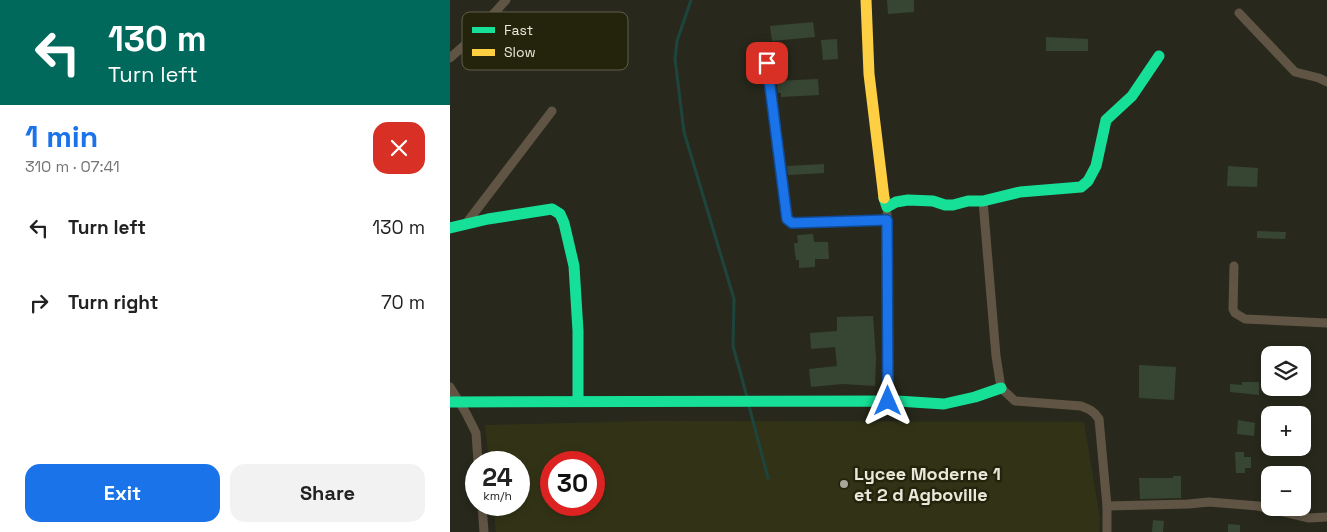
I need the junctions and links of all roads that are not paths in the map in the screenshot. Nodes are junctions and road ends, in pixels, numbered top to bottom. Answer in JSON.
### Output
{"nodes":[{"id":1,"x":506,"y":0,"type":"edge"},
{"id":2,"x":866,"y":0,"type":"edge"},
{"id":3,"x":495,"y":12,"type":"edge"},
{"id":4,"x":1239,"y":13,"type":"dead end"},
{"id":5,"x":462,"y":47,"type":"edge"},
{"id":6,"x":766,"y":47,"type":"dead end"},
{"id":7,"x":1159,"y":56,"type":"dead end"},
{"id":8,"x":450,"y":58,"type":"edge"},
{"id":9,"x":1327,"y":82,"type":"edge"},
{"id":10,"x":552,"y":111,"type":"dead end"},
{"id":11,"x":983,"y":201,"type":"junction"},
{"id":12,"x":887,"y":207,"type":"junction"},
{"id":13,"x":887,"y":220,"type":"junction"},
{"id":14,"x":465,"y":225,"type":"junction"},
{"id":15,"x":450,"y":228,"type":"edge"},
{"id":16,"x":1234,"y":266,"type":"dead end"},
{"id":17,"x":1327,"y":323,"type":"edge"},
{"id":18,"x":450,"y":387,"type":"edge"},
{"id":19,"x":1001,"y":388,"type":"junction"},
{"id":20,"x":454,"y":401,"type":"edge"},
{"id":21,"x":578,"y":401,"type":"junction"},
{"id":22,"x":888,"y":401,"type":"junction"},
{"id":23,"x":477,"y":451,"type":"edge"},
{"id":24,"x":1107,"y":506,"type":"junction"},
{"id":25,"x":483,"y":516,"type":"edge"},
{"id":26,"x":1327,"y":517,"type":"edge"},
{"id":27,"x":484,"y":532,"type":"edge"},
{"id":28,"x":1107,"y":532,"type":"edge"}],
"edges":[{"from":1,"to":3,"type":"street"},
{"from":2,"to":12,"type":"street"},
{"from":4,"to":9,"type":"street"},
{"from":5,"to":8,"type":"street"},
{"from":6,"to":13,"type":"street"},
{"from":7,"to":11,"type":"street"},
{"from":10,"to":14,"type":"street"},
{"from":11,"to":12,"type":"street"},
{"from":11,"to":19,"type":"street"},
{"from":12,"to":13,"type":"street"},
{"from":13,"to":22,"type":"street"},
{"from":14,"to":15,"type":"street"},
{"from":14,"to":21,"type":"street"},
{"from":16,"to":17,"type":"street"},
{"from":18,"to":20,"type":"street"},
{"from":19,"to":22,"type":"street"},
{"from":19,"to":24,"type":"street"},
{"from":20,"to":21,"type":"street"},
{"from":20,"to":23,"type":"street"},
{"from":21,"to":22,"type":"street"},
{"from":24,"to":26,"type":"street"},
{"from":24,"to":28,"type":"street"},
{"from":25,"to":27,"type":"street"}]}
